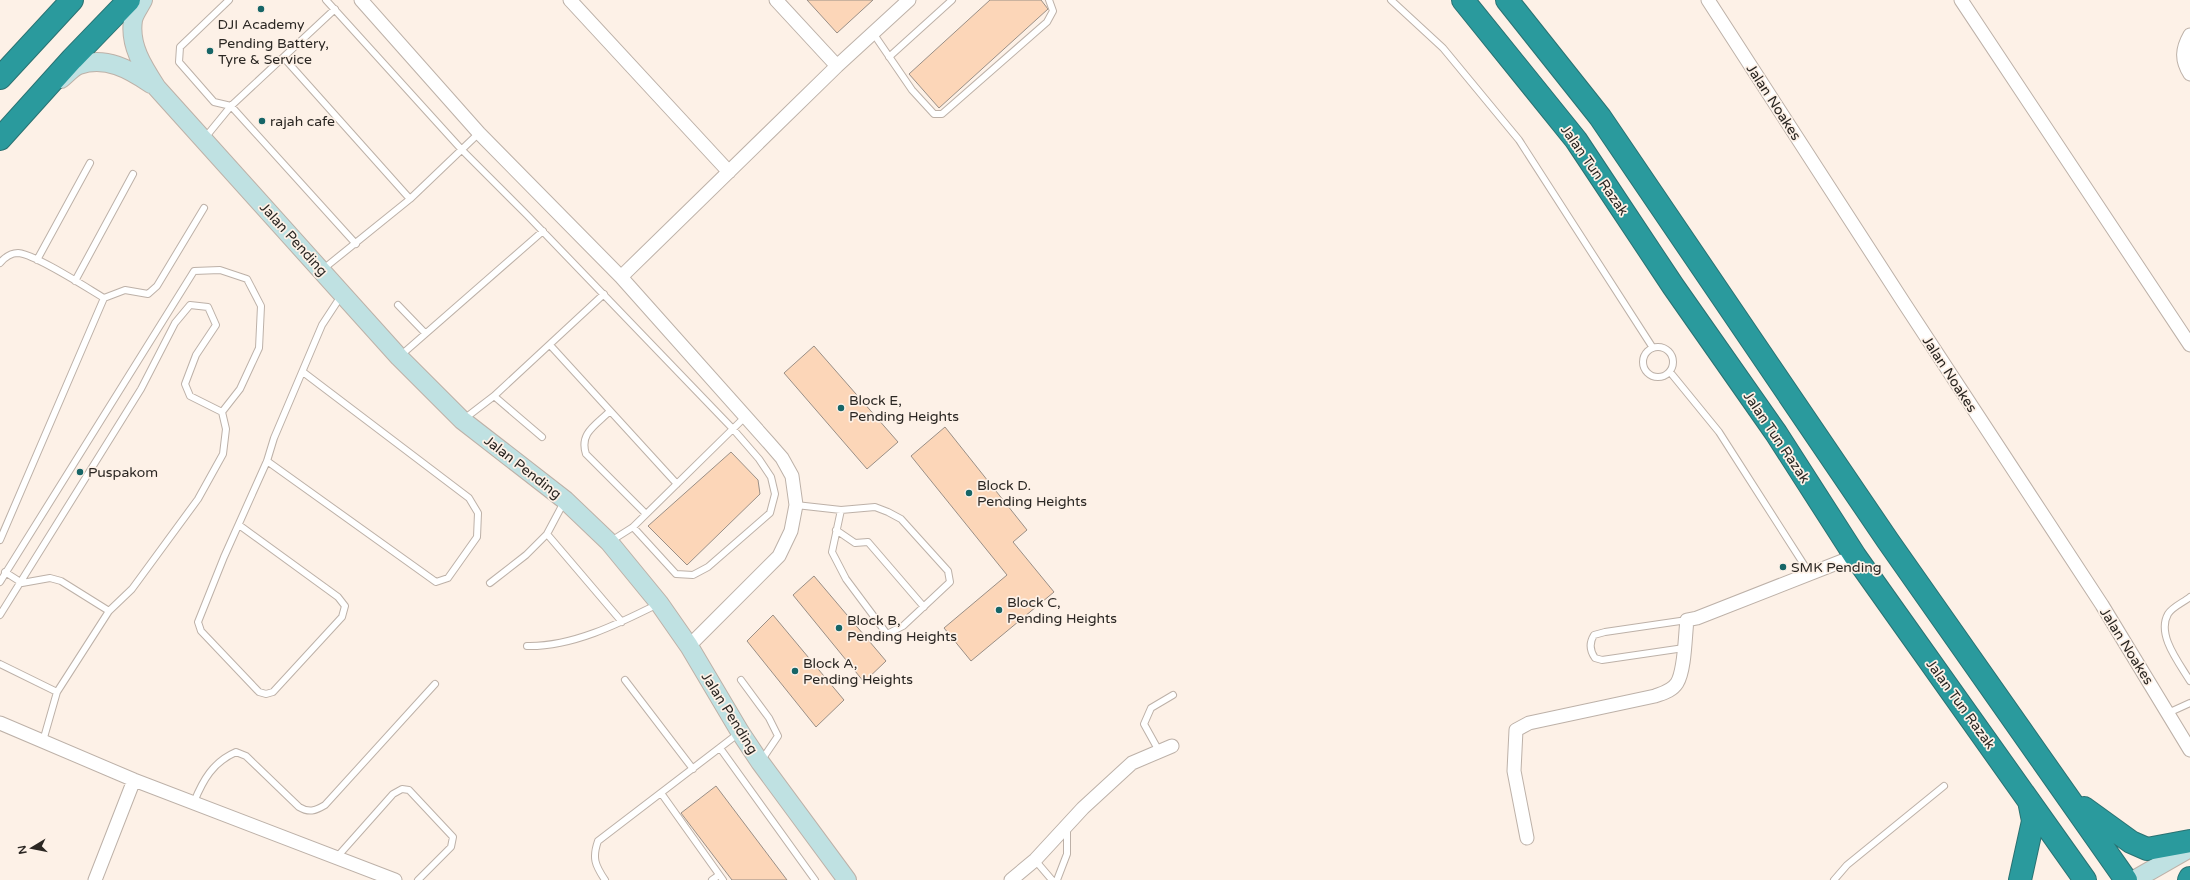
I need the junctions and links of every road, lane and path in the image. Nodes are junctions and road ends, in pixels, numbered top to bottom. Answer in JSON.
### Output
{"nodes":[{"id":1,"x":72,"y":0,"type":"edge"},
{"id":2,"x":129,"y":0,"type":"edge"},
{"id":3,"x":143,"y":0,"type":"edge"},
{"id":4,"x":229,"y":0,"type":"edge"},
{"id":5,"x":326,"y":0,"type":"edge"},
{"id":6,"x":361,"y":0,"type":"edge"},
{"id":7,"x":570,"y":0,"type":"edge"},
{"id":8,"x":776,"y":0,"type":"edge"},
{"id":9,"x":952,"y":0,"type":"edge"},
{"id":10,"x":1049,"y":0,"type":"edge"},
{"id":11,"x":1390,"y":0,"type":"edge"},
{"id":12,"x":1463,"y":0,"type":"edge"},
{"id":13,"x":1507,"y":0,"type":"edge"},
{"id":14,"x":1708,"y":0,"type":"edge"},
{"id":15,"x":1961,"y":0,"type":"edge"},
{"id":16,"x":902,"y":2,"type":"edge"},
{"id":17,"x":335,"y":9,"type":"junction"},
{"id":18,"x":874,"y":33,"type":"junction"},
{"id":19,"x":2190,"y":35,"type":"edge"},
{"id":20,"x":889,"y":57,"type":"junction"},
{"id":21,"x":284,"y":58,"type":"junction"},
{"id":22,"x":837,"y":66,"type":"junction"},
{"id":23,"x":2190,"y":74,"type":"edge"},
{"id":24,"x":0,"y":78,"type":"edge"},
{"id":25,"x":157,"y":88,"type":"junction"},
{"id":26,"x":38,"y":98,"type":"junction"},
{"id":27,"x":231,"y":106,"type":"junction"},
{"id":28,"x":479,"y":133,"type":"junction"},
{"id":29,"x":0,"y":139,"type":"edge"},
{"id":30,"x":203,"y":140,"type":"junction"},
{"id":31,"x":462,"y":150,"type":"junction"},
{"id":32,"x":90,"y":163,"type":"dead end"},
{"id":33,"x":729,"y":172,"type":"junction"},
{"id":34,"x":133,"y":174,"type":"dead end"},
{"id":35,"x":410,"y":199,"type":"junction"},
{"id":36,"x":204,"y":208,"type":"dead end"},
{"id":37,"x":543,"y":231,"type":"junction"},
{"id":38,"x":356,"y":244,"type":"junction"},
{"id":39,"x":37,"y":260,"type":"junction"},
{"id":40,"x":0,"y":263,"type":"edge"},
{"id":41,"x":322,"y":270,"type":"junction"},
{"id":42,"x":621,"y":277,"type":"junction"},
{"id":43,"x":75,"y":281,"type":"junction"},
{"id":44,"x":343,"y":294,"type":"junction"},
{"id":45,"x":604,"y":294,"type":"junction"},
{"id":46,"x":104,"y":298,"type":"junction"},
{"id":47,"x":398,"y":304,"type":"dead end"},
{"id":48,"x":425,"y":333,"type":"junction"},
{"id":49,"x":550,"y":345,"type":"junction"},
{"id":50,"x":2190,"y":345,"type":"edge"},
{"id":51,"x":1653,"y":348,"type":"junction"},
{"id":52,"x":399,"y":357,"type":"junction"},
{"id":53,"x":303,"y":372,"type":"junction"},
{"id":54,"x":1670,"y":372,"type":"junction"},
{"id":55,"x":494,"y":396,"type":"junction"},
{"id":56,"x":610,"y":411,"type":"junction"},
{"id":57,"x":222,"y":412,"type":"junction"},
{"id":58,"x":745,"y":417,"type":"junction"},
{"id":59,"x":462,"y":420,"type":"junction"},
{"id":60,"x":733,"y":429,"type":"junction"},
{"id":61,"x":542,"y":436,"type":"dead end"},
{"id":62,"x":267,"y":461,"type":"junction"},
{"id":63,"x":677,"y":484,"type":"junction"},
{"id":64,"x":565,"y":500,"type":"junction"},
{"id":65,"x":796,"y":505,"type":"junction"},
{"id":66,"x":841,"y":510,"type":"junction"},
{"id":67,"x":646,"y":514,"type":"junction"},
{"id":68,"x":239,"y":525,"type":"junction"},
{"id":69,"x":634,"y":527,"type":"junction"},
{"id":70,"x":836,"y":530,"type":"junction"},
{"id":71,"x":547,"y":534,"type":"junction"},
{"id":72,"x":0,"y":540,"type":"edge"},
{"id":73,"x":609,"y":542,"type":"junction"},
{"id":74,"x":1855,"y":556,"type":"junction"},
{"id":75,"x":6,"y":572,"type":"junction"},
{"id":76,"x":1810,"y":574,"type":"junction"},
{"id":77,"x":0,"y":582,"type":"edge"},
{"id":78,"x":22,"y":583,"type":"junction"},
{"id":79,"x":490,"y":583,"type":"dead end"},
{"id":80,"x":2190,"y":597,"type":"edge"},
{"id":81,"x":659,"y":603,"type":"junction"},
{"id":82,"x":924,"y":608,"type":"junction"},
{"id":83,"x":109,"y":611,"type":"junction"},
{"id":84,"x":0,"y":615,"type":"edge"},
{"id":85,"x":1687,"y":620,"type":"junction"},
{"id":86,"x":622,"y":622,"type":"junction"},
{"id":87,"x":527,"y":646,"type":"dead end"},
{"id":88,"x":689,"y":646,"type":"junction"},
{"id":89,"x":1684,"y":648,"type":"junction"},
{"id":90,"x":0,"y":664,"type":"edge"},
{"id":91,"x":625,"y":680,"type":"dead end"},
{"id":92,"x":741,"y":680,"type":"dead end"},
{"id":93,"x":2190,"y":681,"type":"edge"},
{"id":94,"x":435,"y":684,"type":"dead end"},
{"id":95,"x":58,"y":692,"type":"junction"},
{"id":96,"x":1173,"y":695,"type":"dead end"},
{"id":97,"x":2190,"y":703,"type":"edge"},
{"id":98,"x":2168,"y":713,"type":"junction"},
{"id":99,"x":0,"y":723,"type":"edge"},
{"id":100,"x":740,"y":732,"type":"junction"},
{"id":101,"x":43,"y":741,"type":"junction"},
{"id":102,"x":1172,"y":746,"type":"dead end"},
{"id":103,"x":720,"y":748,"type":"junction"},
{"id":104,"x":2190,"y":750,"type":"edge"},
{"id":105,"x":1159,"y":751,"type":"junction"},
{"id":106,"x":760,"y":762,"type":"junction"},
{"id":107,"x":693,"y":769,"type":"junction"},
{"id":108,"x":134,"y":780,"type":"junction"},
{"id":109,"x":1944,"y":786,"type":"dead end"},
{"id":110,"x":661,"y":793,"type":"junction"},
{"id":111,"x":2067,"y":795,"type":"junction"},
{"id":112,"x":2029,"y":799,"type":"junction"},
{"id":113,"x":194,"y":802,"type":"junction"},
{"id":114,"x":1067,"y":826,"type":"junction"},
{"id":115,"x":1527,"y":838,"type":"dead end"},
{"id":116,"x":2190,"y":841,"type":"edge"},
{"id":117,"x":2190,"y":848,"type":"edge"},
{"id":118,"x":337,"y":857,"type":"junction"},
{"id":119,"x":1035,"y":860,"type":"junction"},
{"id":120,"x":378,"y":877,"type":"edge"},
{"id":121,"x":721,"y":878,"type":"edge"},
{"id":122,"x":95,"y":880,"type":"edge"},
{"id":123,"x":394,"y":880,"type":"edge"},
{"id":124,"x":418,"y":880,"type":"edge"},
{"id":125,"x":605,"y":880,"type":"edge"},
{"id":126,"x":712,"y":880,"type":"edge"},
{"id":127,"x":815,"y":880,"type":"edge"},
{"id":128,"x":847,"y":880,"type":"edge"},
{"id":129,"x":1011,"y":880,"type":"edge"},
{"id":130,"x":1052,"y":880,"type":"edge"},
{"id":131,"x":1057,"y":880,"type":"edge"},
{"id":132,"x":1834,"y":880,"type":"edge"},
{"id":133,"x":2020,"y":880,"type":"edge"},
{"id":134,"x":2085,"y":880,"type":"edge"},
{"id":135,"x":2126,"y":880,"type":"edge"},
{"id":136,"x":2134,"y":880,"type":"edge"}],
"edges":[{"from":1,"to":24,"type":"highway"},
{"from":2,"to":26,"type":"highway"},
{"from":3,"to":25,"type":"street"},
{"from":4,"to":27,"type":"lane"},
{"from":5,"to":17,"type":"lane"},
{"from":6,"to":28,"type":"street"},
{"from":7,"to":33,"type":"street"},
{"from":8,"to":22,"type":"street"},
{"from":9,"to":20,"type":"lane"},
{"from":10,"to":20,"type":"lane"},
{"from":11,"to":51,"type":"lane"},
{"from":12,"to":74,"type":"highway","name":"Jalan Tun Razak"},
{"from":13,"to":111,"type":"highway"},
{"from":14,"to":98,"type":"street","name":"Jalan Noakes"},
{"from":15,"to":50,"type":"street"},
{"from":16,"to":18,"type":"street"},
{"from":17,"to":21,"type":"lane"},
{"from":17,"to":31,"type":"lane"},
{"from":18,"to":20,"type":"lane"},
{"from":18,"to":22,"type":"street"},
{"from":19,"to":23,"type":"street"},
{"from":21,"to":27,"type":"lane"},
{"from":21,"to":35,"type":"lane"},
{"from":22,"to":33,"type":"street"},
{"from":25,"to":26,"type":"street"},
{"from":25,"to":30,"type":"street","name":"Jalan Pending"},
{"from":26,"to":29,"type":"highway"},
{"from":27,"to":30,"type":"lane"},
{"from":27,"to":38,"type":"lane"},
{"from":28,"to":31,"type":"lane"},
{"from":28,"to":42,"type":"street"},
{"from":30,"to":41,"type":"street","name":"Jalan Pending"},
{"from":31,"to":35,"type":"lane"},
{"from":31,"to":37,"type":"lane"},
{"from":32,"to":39,"type":"lane"},
{"from":33,"to":42,"type":"street"},
{"from":34,"to":43,"type":"lane"},
{"from":35,"to":38,"type":"lane"},
{"from":36,"to":46,"type":"lane"},
{"from":37,"to":45,"type":"lane"},
{"from":37,"to":48,"type":"lane"},
{"from":38,"to":41,"type":"lane"},
{"from":39,"to":40,"type":"lane"},
{"from":39,"to":43,"type":"lane"},
{"from":41,"to":44,"type":"street","name":"Jalan Pending"},
{"from":42,"to":58,"type":"street"},
{"from":43,"to":46,"type":"lane"},
{"from":44,"to":52,"type":"street","name":"Jalan Pending"},
{"from":44,"to":53,"type":"lane"},
{"from":45,"to":49,"type":"lane"},
{"from":45,"to":60,"type":"lane"},
{"from":46,"to":72,"type":"lane"},
{"from":47,"to":48,"type":"lane"},
{"from":48,"to":52,"type":"lane"},
{"from":49,"to":55,"type":"lane"},
{"from":49,"to":56,"type":"lane"},
{"from":51,"to":54,"type":"lane"},
{"from":51,"to":54,"type":"lane"},
{"from":52,"to":59,"type":"street","name":"Jalan Pending"},
{"from":53,"to":62,"type":"lane"},
{"from":53,"to":62,"type":"lane"},
{"from":54,"to":76,"type":"lane"},
{"from":55,"to":59,"type":"lane"},
{"from":55,"to":61,"type":"lane"},
{"from":56,"to":63,"type":"lane"},
{"from":56,"to":67,"type":"lane"},
{"from":57,"to":75,"type":"lane"},
{"from":57,"to":78,"type":"lane"},
{"from":57,"to":83,"type":"lane"},
{"from":58,"to":60,"type":"lane"},
{"from":58,"to":65,"type":"street"},
{"from":59,"to":64,"type":"street","name":"Jalan Pending"},
{"from":60,"to":63,"type":"lane"},
{"from":60,"to":69,"type":"lane"},
{"from":62,"to":68,"type":"lane"},
{"from":63,"to":67,"type":"lane"},
{"from":64,"to":71,"type":"lane"},
{"from":64,"to":73,"type":"street","name":"Jalan Pending"},
{"from":65,"to":66,"type":"lane"},
{"from":65,"to":88,"type":"street"},
{"from":66,"to":70,"type":"lane"},
{"from":66,"to":82,"type":"lane"},
{"from":67,"to":69,"type":"lane"},
{"from":68,"to":68,"type":"lane"},
{"from":69,"to":73,"type":"lane"},
{"from":70,"to":82,"type":"lane"},
{"from":70,"to":82,"type":"lane"},
{"from":71,"to":79,"type":"lane"},
{"from":71,"to":86,"type":"lane"},
{"from":73,"to":81,"type":"street","name":"Jalan Pending"},
{"from":74,"to":76,"type":"street"},
{"from":74,"to":112,"type":"highway","name":"Jalan Tun Razak"},
{"from":75,"to":77,"type":"lane"},
{"from":75,"to":78,"type":"lane"},
{"from":76,"to":85,"type":"street"},
{"from":78,"to":83,"type":"lane"},
{"from":78,"to":84,"type":"lane"},
{"from":80,"to":93,"type":"lane"},
{"from":81,"to":86,"type":"lane"},
{"from":81,"to":88,"type":"street","name":"Jalan Pending"},
{"from":83,"to":95,"type":"lane"},
{"from":85,"to":89,"type":"street"},
{"from":85,"to":89,"type":"lane"},
{"from":86,"to":87,"type":"lane"},
{"from":88,"to":100,"type":"street","name":"Jalan Pending"},
{"from":89,"to":115,"type":"street"},
{"from":90,"to":95,"type":"lane"},
{"from":91,"to":107,"type":"lane"},
{"from":92,"to":106,"type":"lane"},
{"from":94,"to":113,"type":"lane"},
{"from":95,"to":101,"type":"lane"},
{"from":96,"to":105,"type":"lane"},
{"from":97,"to":98,"type":"lane"},
{"from":98,"to":104,"type":"street","name":"Jalan Noakes"},
{"from":99,"to":101,"type":"street"},
{"from":100,"to":103,"type":"lane"},
{"from":100,"to":106,"type":"street","name":"Jalan Pending"},
{"from":101,"to":108,"type":"street"},
{"from":102,"to":105,"type":"street"},
{"from":103,"to":107,"type":"lane"},
{"from":103,"to":127,"type":"lane"},
{"from":105,"to":114,"type":"street"},
{"from":106,"to":128,"type":"street","name":"Jalan Pending"},
{"from":107,"to":110,"type":"lane"},
{"from":108,"to":113,"type":"street"},
{"from":108,"to":122,"type":"street"},
{"from":109,"to":132,"type":"lane"},
{"from":110,"to":121,"type":"lane"},
{"from":110,"to":125,"type":"lane"},
{"from":111,"to":116,"type":"highway"},
{"from":111,"to":135,"type":"highway"},
{"from":112,"to":133,"type":"highway"},
{"from":112,"to":134,"type":"highway","name":"Jalan Tun Razak"},
{"from":113,"to":118,"type":"street"},
{"from":114,"to":119,"type":"street"},
{"from":114,"to":131,"type":"lane"},
{"from":117,"to":136,"type":"street"},
{"from":118,"to":120,"type":"street"},
{"from":118,"to":124,"type":"lane"},
{"from":119,"to":129,"type":"street"},
{"from":119,"to":130,"type":"lane"},
{"from":120,"to":123,"type":"street"},
{"from":121,"to":126,"type":"lane"}]}
